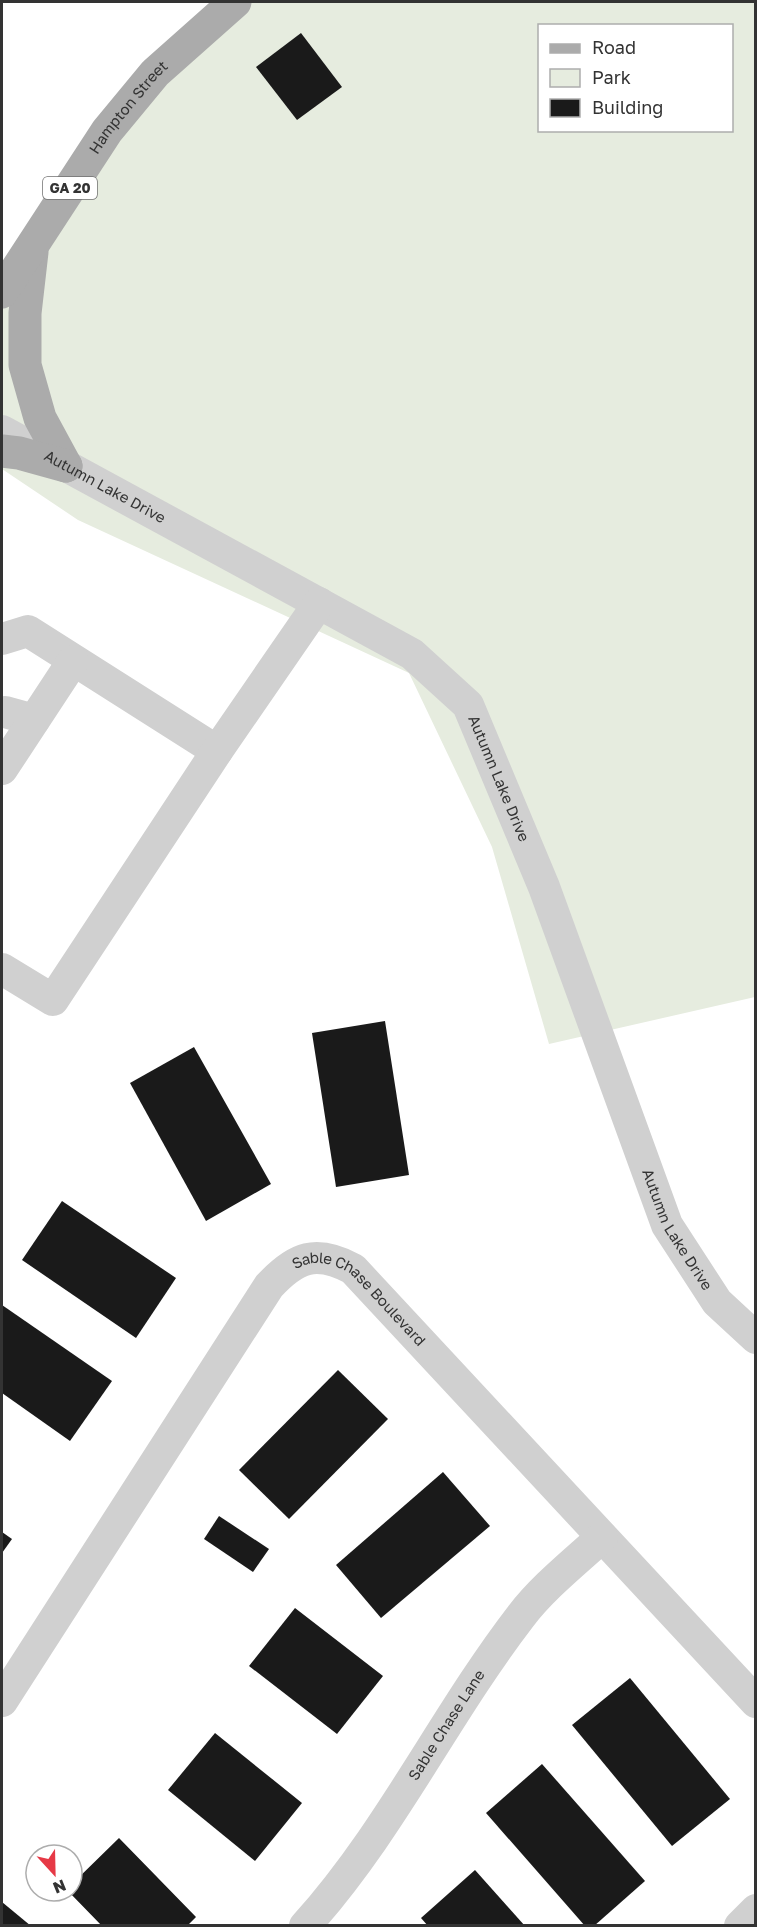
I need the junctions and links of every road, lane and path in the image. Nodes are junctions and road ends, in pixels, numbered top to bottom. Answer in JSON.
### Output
{"nodes":[{"id":1,"x":235,"y":2,"type":"edge"},
{"id":2,"x":33,"y":244,"type":"junction"},
{"id":3,"x":2,"y":268,"type":"edge"},
{"id":4,"x":2,"y":292,"type":"edge"},
{"id":5,"x":2,"y":431,"type":"edge"},
{"id":6,"x":2,"y":451,"type":"edge"},
{"id":7,"x":66,"y":466,"type":"junction"},
{"id":8,"x":319,"y":603,"type":"junction"},
{"id":9,"x":2,"y":639,"type":"edge"},
{"id":10,"x":73,"y":661,"type":"junction"},
{"id":11,"x":217,"y":751,"type":"junction"},
{"id":12,"x":2,"y":767,"type":"edge"},
{"id":13,"x":2,"y":969,"type":"edge"},
{"id":14,"x":756,"y":1338,"type":"edge"},
{"id":15,"x":602,"y":1537,"type":"junction"},
{"id":16,"x":2,"y":1701,"type":"edge"},
{"id":17,"x":756,"y":1702,"type":"edge"},
{"id":18,"x":756,"y":1910,"type":"edge"},
{"id":19,"x":305,"y":1926,"type":"edge"},
{"id":20,"x":740,"y":1926,"type":"edge"}],
"edges":[{"from":1,"to":2,"type":"main road","name":"Hampton Street","number":"GA 20"},
{"from":2,"to":3,"type":"main road"},
{"from":2,"to":4,"type":"main road","name":"Hampton Street","number":"GA 20"},
{"from":2,"to":7,"type":"main road"},
{"from":5,"to":7,"type":"street","name":"Autumn Lake Drive"},
{"from":6,"to":7,"type":"main road"},
{"from":7,"to":8,"type":"street","name":"Autumn Lake Drive"},
{"from":8,"to":11,"type":"street"},
{"from":8,"to":14,"type":"street","name":"Autumn Lake Drive"},
{"from":9,"to":10,"type":"street"},
{"from":10,"to":11,"type":"street"},
{"from":10,"to":12,"type":"street"},
{"from":11,"to":13,"type":"street"},
{"from":15,"to":16,"type":"street","name":"Sable Chase Boulevard"},
{"from":15,"to":17,"type":"street","name":"Sable Chase Boulevard"},
{"from":15,"to":19,"type":"street","name":"Sable Chase Lane"},
{"from":18,"to":20,"type":"street"}]}
